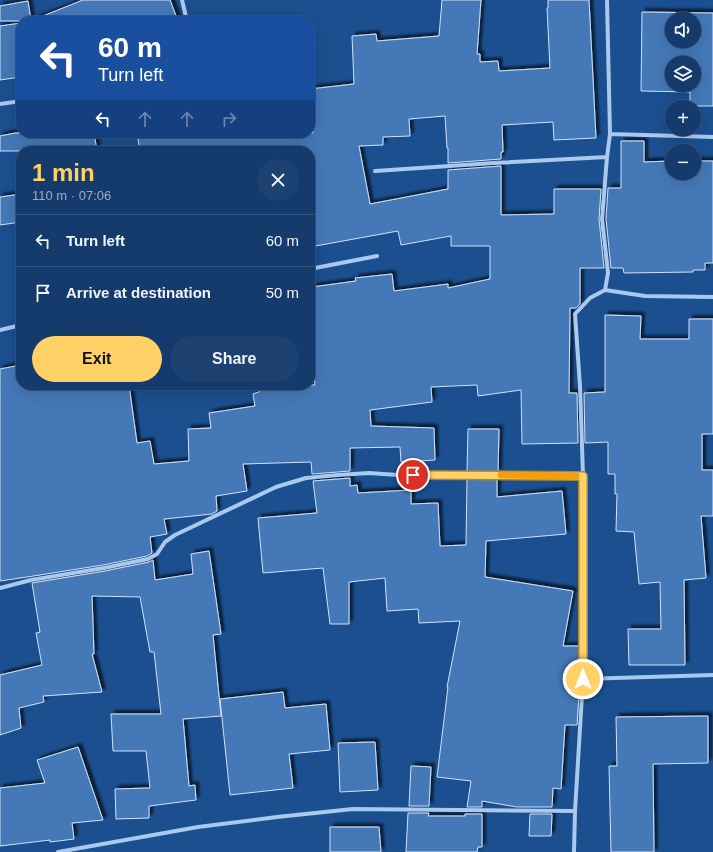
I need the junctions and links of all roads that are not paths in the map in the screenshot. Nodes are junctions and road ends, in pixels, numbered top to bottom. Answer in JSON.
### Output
{"nodes":[{"id":1,"x":182,"y":0,"type":"edge"},
{"id":2,"x":607,"y":0,"type":"edge"},
{"id":3,"x":186,"y":16,"type":"edge"},
{"id":4,"x":16,"y":102,"type":"edge"},
{"id":5,"x":0,"y":104,"type":"edge"},
{"id":6,"x":610,"y":134,"type":"junction"},
{"id":7,"x":713,"y":137,"type":"edge"},
{"id":8,"x":607,"y":157,"type":"junction"},
{"id":9,"x":375,"y":171,"type":"dead end"},
{"id":10,"x":377,"y":256,"type":"dead end"},
{"id":11,"x":315,"y":268,"type":"edge"},
{"id":12,"x":605,"y":290,"type":"junction"},
{"id":13,"x":713,"y":297,"type":"edge"},
{"id":14,"x":16,"y":326,"type":"edge"},
{"id":15,"x":0,"y":330,"type":"edge"},
{"id":16,"x":583,"y":476,"type":"junction"},
{"id":17,"x":0,"y":588,"type":"edge"},
{"id":18,"x":713,"y":675,"type":"edge"},
{"id":19,"x":583,"y":679,"type":"junction"},
{"id":20,"x":575,"y":812,"type":"junction"},
{"id":21,"x":58,"y":852,"type":"edge"},
{"id":22,"x":574,"y":852,"type":"edge"}],
"edges":[{"from":1,"to":3,"type":"street"},
{"from":2,"to":6,"type":"street"},
{"from":4,"to":5,"type":"street"},
{"from":6,"to":7,"type":"street"},
{"from":6,"to":8,"type":"street"},
{"from":8,"to":9,"type":"street"},
{"from":8,"to":12,"type":"street"},
{"from":10,"to":11,"type":"street"},
{"from":12,"to":13,"type":"street"},
{"from":12,"to":16,"type":"street"},
{"from":14,"to":15,"type":"street"},
{"from":16,"to":17,"type":"street"},
{"from":16,"to":19,"type":"street"},
{"from":18,"to":19,"type":"street"},
{"from":19,"to":20,"type":"street"},
{"from":20,"to":21,"type":"street"},
{"from":20,"to":22,"type":"street"}]}
